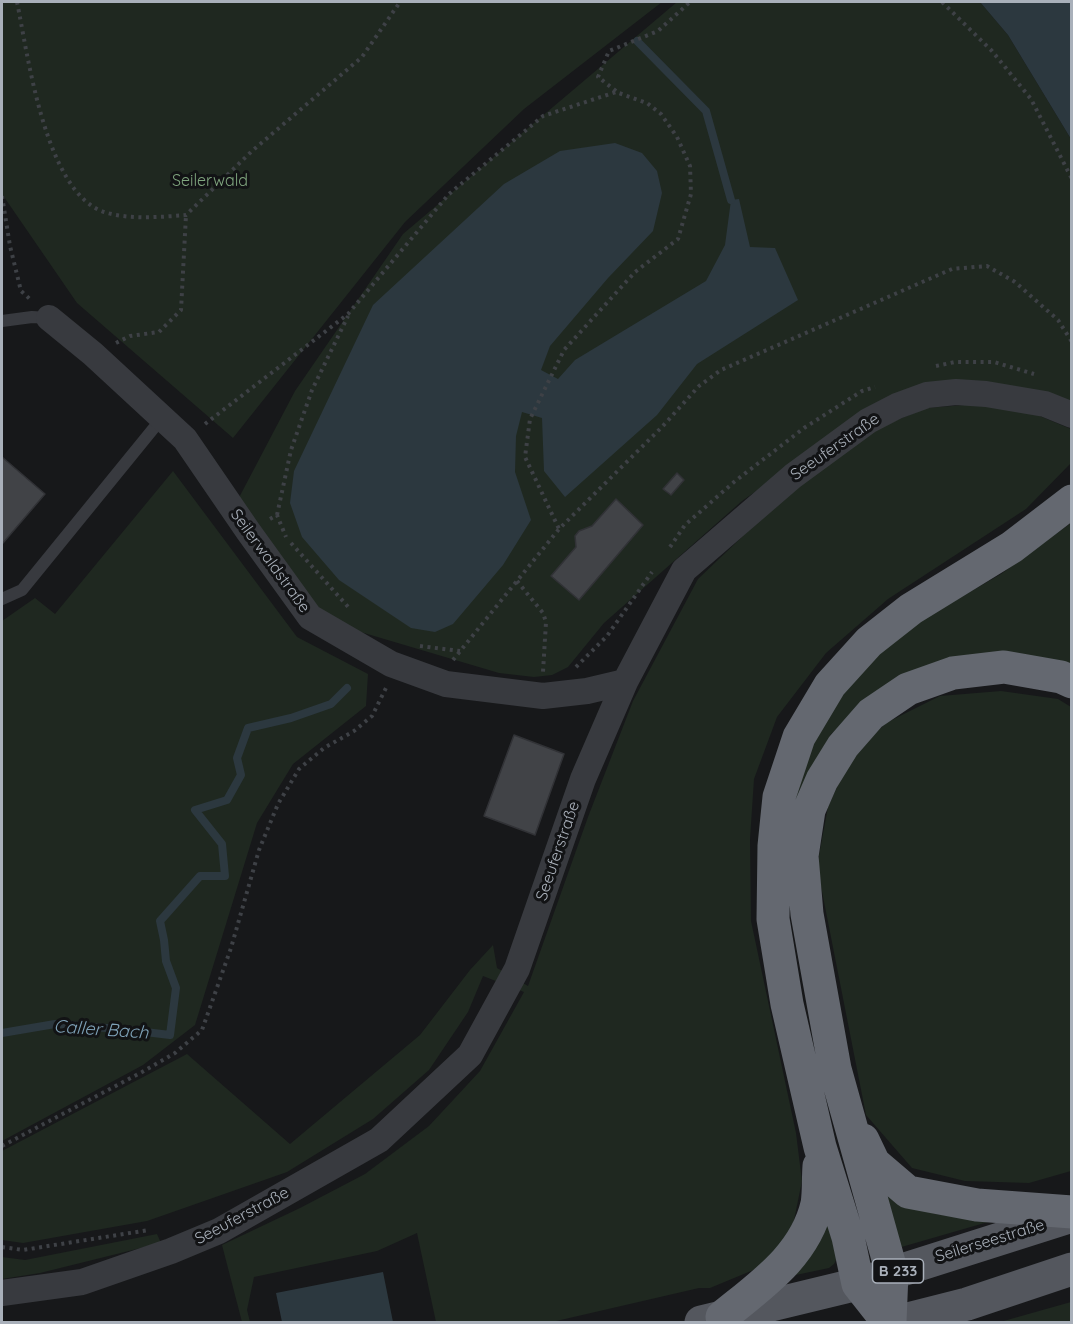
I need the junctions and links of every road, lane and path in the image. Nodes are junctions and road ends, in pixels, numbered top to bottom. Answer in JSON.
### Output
{"nodes":[{"id":1,"x":17,"y":2,"type":"edge"},
{"id":2,"x":400,"y":2,"type":"edge"},
{"id":3,"x":690,"y":2,"type":"edge"},
{"id":4,"x":942,"y":2,"type":"edge"},
{"id":5,"x":616,"y":92,"type":"junction"},
{"id":6,"x":1071,"y":179,"type":"edge"},
{"id":7,"x":2,"y":196,"type":"edge"},
{"id":8,"x":186,"y":215,"type":"junction"},
{"id":9,"x":348,"y":314,"type":"junction"},
{"id":10,"x":50,"y":318,"type":"junction"},
{"id":11,"x":2,"y":321,"type":"edge"},
{"id":12,"x":1071,"y":342,"type":"edge"},
{"id":13,"x":93,"y":354,"type":"junction"},
{"id":14,"x":1071,"y":415,"type":"edge"},
{"id":15,"x":162,"y":418,"type":"junction"},
{"id":16,"x":185,"y":439,"type":"junction"},
{"id":17,"x":1070,"y":502,"type":"edge"},
{"id":18,"x":277,"y":515,"type":"junction"},
{"id":19,"x":559,"y":529,"type":"junction"},
{"id":20,"x":248,"y":531,"type":"junction"},
{"id":21,"x":517,"y":581,"type":"junction"},
{"id":22,"x":2,"y":599,"type":"edge"},
{"id":23,"x":351,"y":610,"type":"dead end"},
{"id":24,"x":419,"y":645,"type":"dead end"},
{"id":25,"x":392,"y":664,"type":"junction"},
{"id":26,"x":625,"y":682,"type":"junction"},
{"id":27,"x":1071,"y":682,"type":"edge"},
{"id":28,"x":543,"y":696,"type":"junction"},
{"id":29,"x":846,"y":1106,"type":"junction"},
{"id":30,"x":2,"y":1146,"type":"edge"},
{"id":31,"x":820,"y":1147,"type":"junction"},
{"id":32,"x":1071,"y":1214,"type":"edge"},
{"id":33,"x":158,"y":1228,"type":"dead end"},
{"id":34,"x":2,"y":1247,"type":"edge"},
{"id":35,"x":1071,"y":1269,"type":"edge"},
{"id":36,"x":892,"y":1273,"type":"junction"},
{"id":37,"x":858,"y":1284,"type":"junction"},
{"id":38,"x":2,"y":1293,"type":"edge"},
{"id":39,"x":712,"y":1320,"type":"edge"},
{"id":40,"x":889,"y":1323,"type":"edge"},
{"id":41,"x":896,"y":1323,"type":"edge"}],
"edges":[{"from":1,"to":8,"type":"path"},
{"from":2,"to":8,"type":"path"},
{"from":3,"to":5,"type":"path"},
{"from":4,"to":6,"type":"path"},
{"from":5,"to":9,"type":"path"},
{"from":5,"to":19,"type":"path"},
{"from":7,"to":10,"type":"path"},
{"from":8,"to":13,"type":"path"},
{"from":9,"to":16,"type":"path"},
{"from":9,"to":18,"type":"path"},
{"from":10,"to":11,"type":"lane"},
{"from":10,"to":13,"type":"street","name":"Seilerwaldstraße"},
{"from":12,"to":19,"type":"path"},
{"from":13,"to":15,"type":"street","name":"Seilerwaldstraße"},
{"from":14,"to":26,"type":"street","name":"Seeuferstraße"},
{"from":15,"to":16,"type":"street","name":"Seilerwaldstraße"},
{"from":15,"to":22,"type":"lane"},
{"from":16,"to":20,"type":"street","name":"Seilerwaldstraße"},
{"from":17,"to":31,"type":"highway"},
{"from":18,"to":20,"type":"path"},
{"from":18,"to":23,"type":"path"},
{"from":19,"to":21,"type":"path"},
{"from":20,"to":25,"type":"street","name":"Seilerwaldstraße"},
{"from":21,"to":24,"type":"path"},
{"from":21,"to":28,"type":"path"},
{"from":25,"to":28,"type":"street","name":"Seilerwaldstraße"},
{"from":25,"to":30,"type":"path"},
{"from":26,"to":28,"type":"street","name":"Seilerwaldstraße"},
{"from":26,"to":38,"type":"street","name":"Seeuferstraße"},
{"from":27,"to":29,"type":"highway"},
{"from":29,"to":32,"type":"highway"},
{"from":29,"to":36,"type":"highway"},
{"from":31,"to":37,"type":"highway"},
{"from":31,"to":39,"type":"highway"},
{"from":32,"to":36,"type":"main road","name":"Seilerseestraße","number":"B 233"},
{"from":33,"to":34,"type":"path"},
{"from":35,"to":41,"type":"main road"},
{"from":36,"to":37,"type":"main road","name":"Seilerseestraße","number":"B 233"},
{"from":36,"to":40,"type":"highway"},
{"from":37,"to":39,"type":"main road","name":"Seilerseestraße","number":"B 233"},
{"from":37,"to":40,"type":"highway"}]}
